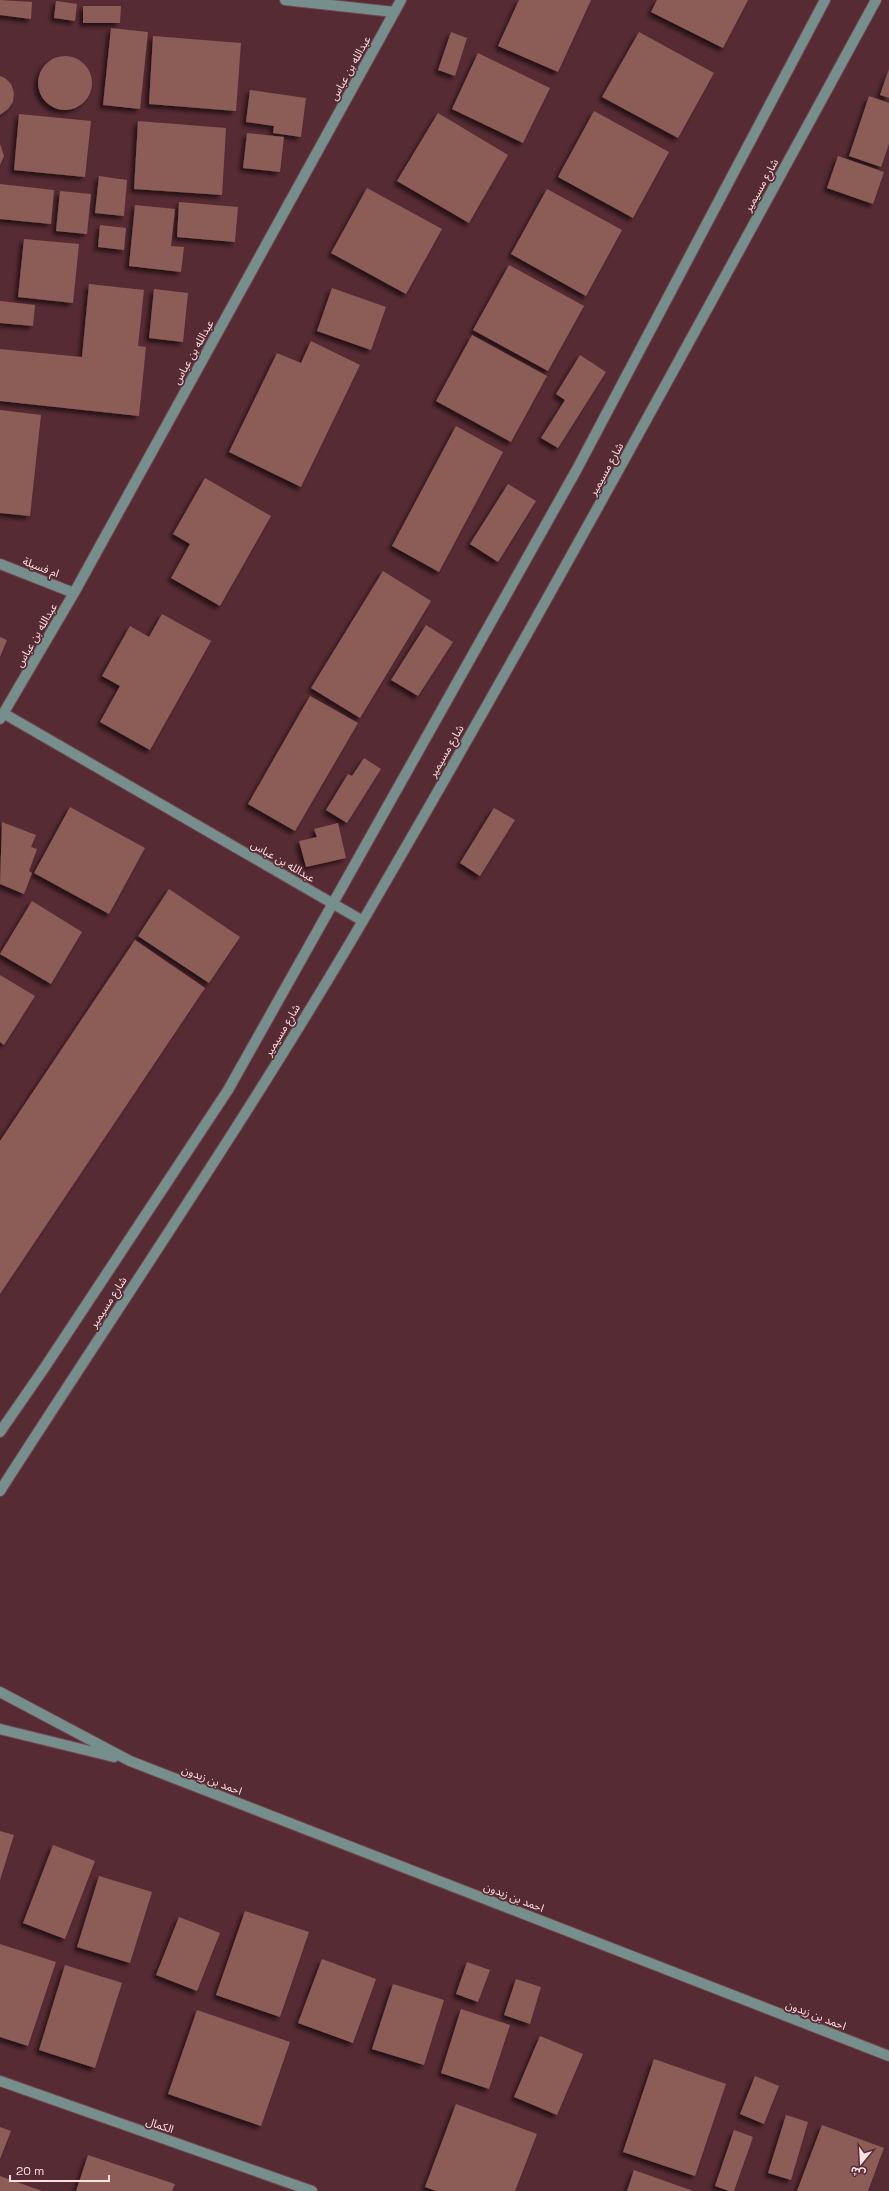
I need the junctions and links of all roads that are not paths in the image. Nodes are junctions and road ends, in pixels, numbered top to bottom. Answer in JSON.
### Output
{"nodes":[{"id":1,"x":285,"y":0,"type":"edge"},
{"id":2,"x":401,"y":0,"type":"edge"},
{"id":3,"x":825,"y":0,"type":"edge"},
{"id":4,"x":876,"y":0,"type":"edge"},
{"id":5,"x":394,"y":12,"type":"junction"},
{"id":6,"x":0,"y":564,"type":"edge"},
{"id":7,"x":74,"y":593,"type":"junction"},
{"id":8,"x":2,"y":716,"type":"edge"},
{"id":9,"x":332,"y":903,"type":"junction"},
{"id":10,"x":363,"y":921,"type":"junction"},
{"id":11,"x":0,"y":1432,"type":"edge"},
{"id":12,"x":0,"y":1491,"type":"edge"},
{"id":13,"x":0,"y":1692,"type":"edge"},
{"id":14,"x":0,"y":1730,"type":"edge"},
{"id":15,"x":130,"y":1761,"type":"junction"},
{"id":16,"x":889,"y":2056,"type":"edge"},
{"id":17,"x":0,"y":2081,"type":"edge"},
{"id":18,"x":312,"y":2191,"type":"edge"}],
"edges":[{"from":1,"to":5,"type":"street"},
{"from":2,"to":5,"type":"street","name":"عبدالله بن عباس"},
{"from":3,"to":9,"type":"street","name":"شارع مسيمير"},
{"from":4,"to":10,"type":"street","name":"شارع مسيمير"},
{"from":5,"to":7,"type":"street","name":"عبدالله بن عباس"},
{"from":6,"to":7,"type":"street","name":"ام فسيلة"},
{"from":7,"to":8,"type":"street","name":"عبدالله بن عباس"},
{"from":8,"to":9,"type":"street","name":"عبدالله بن عباس"},
{"from":9,"to":10,"type":"street","name":"عبدالله بن عباس"},
{"from":9,"to":11,"type":"street","name":"شارع مسيمير"},
{"from":10,"to":12,"type":"street","name":"شارع مسيمير"},
{"from":13,"to":15,"type":"street","name":"احمد بن زيدون"},
{"from":14,"to":15,"type":"street","name":"احمد بن زيدون"},
{"from":15,"to":16,"type":"street","name":"احمد بن زيدون"},
{"from":17,"to":18,"type":"street","name":"الكمال"}]}
